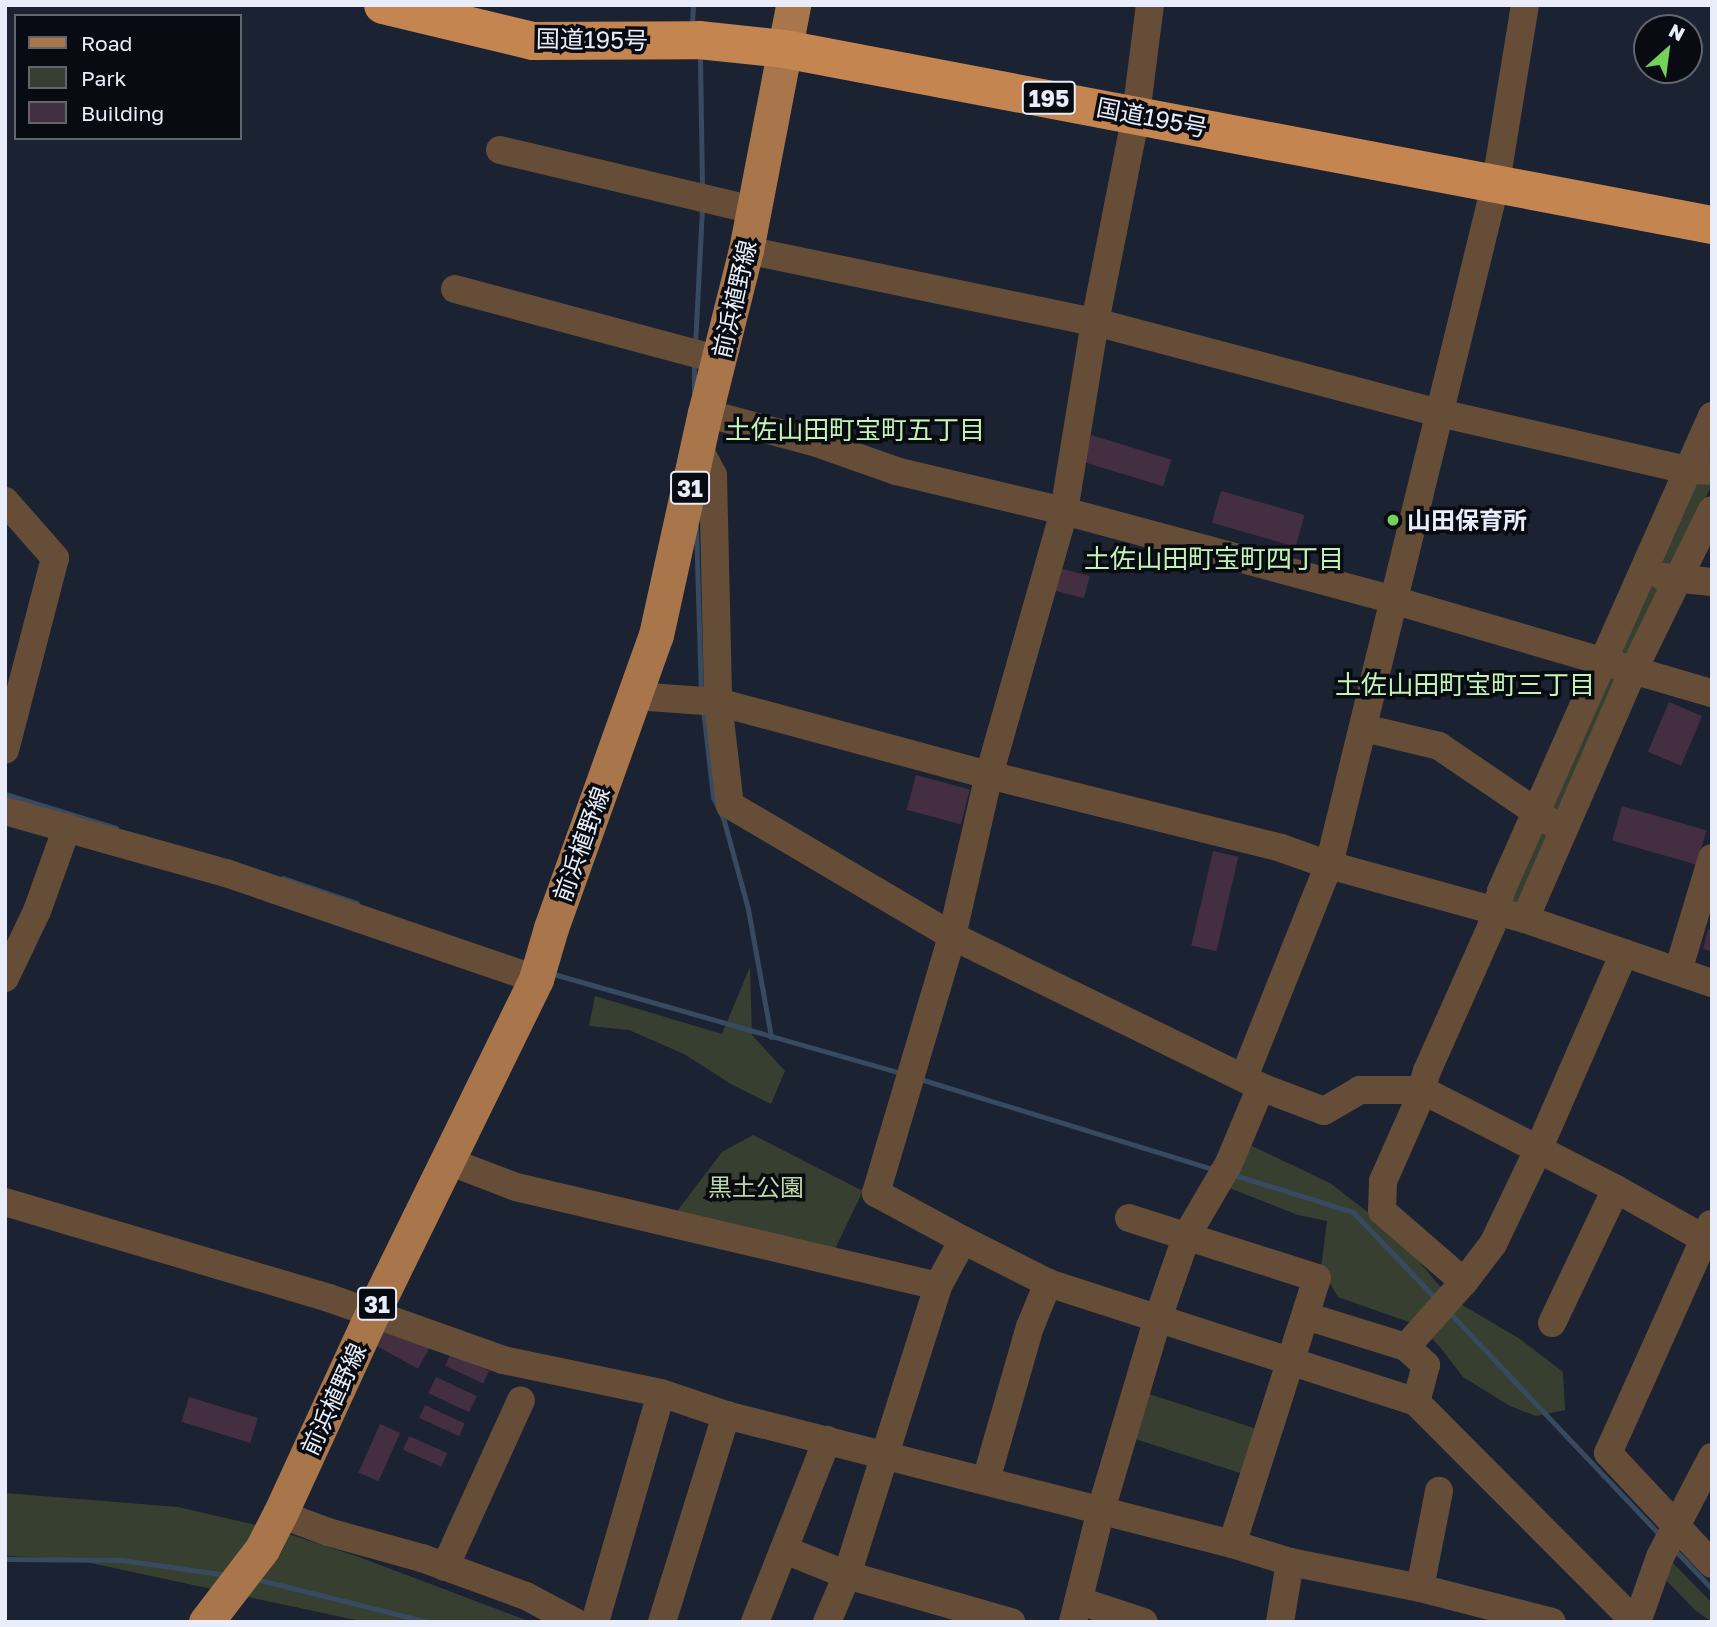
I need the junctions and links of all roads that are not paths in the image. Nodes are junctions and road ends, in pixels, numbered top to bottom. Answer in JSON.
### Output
{"nodes":[{"id":1,"x":383,"y":5,"type":"edge"},
{"id":2,"x":793,"y":5,"type":"edge"},
{"id":3,"x":1150,"y":5,"type":"edge"},
{"id":4,"x":1525,"y":5,"type":"edge"},
{"id":5,"x":784,"y":49,"type":"junction"},
{"id":6,"x":1136,"y":114,"type":"junction"},
{"id":7,"x":500,"y":150,"type":"dead end"},
{"id":8,"x":1496,"y":182,"type":"junction"},
{"id":9,"x":754,"y":210,"type":"junction"},
{"id":10,"x":1712,"y":225,"type":"edge"},
{"id":11,"x":746,"y":250,"type":"junction"},
{"id":12,"x":455,"y":289,"type":"dead end"},
{"id":13,"x":1095,"y":322,"type":"junction"},
{"id":14,"x":703,"y":356,"type":"junction"},
{"id":15,"x":705,"y":413,"type":"junction"},
{"id":16,"x":1440,"y":413,"type":"junction"},
{"id":17,"x":1712,"y":416,"type":"edge"},
{"id":18,"x":698,"y":447,"type":"junction"},
{"id":19,"x":1700,"y":471,"type":"edge"},
{"id":20,"x":5,"y":501,"type":"edge"},
{"id":21,"x":1712,"y":510,"type":"edge"},
{"id":22,"x":1064,"y":511,"type":"junction"},
{"id":23,"x":1644,"y":570,"type":"junction"},
{"id":24,"x":1681,"y":577,"type":"junction"},
{"id":25,"x":1712,"y":582,"type":"edge"},
{"id":26,"x":1393,"y":600,"type":"junction"},
{"id":27,"x":1602,"y":663,"type":"junction"},
{"id":28,"x":1633,"y":671,"type":"junction"},
{"id":29,"x":1712,"y":693,"type":"edge"},
{"id":30,"x":635,"y":696,"type":"junction"},
{"id":31,"x":706,"y":701,"type":"junction"},
{"id":32,"x":1364,"y":728,"type":"junction"},
{"id":33,"x":5,"y":750,"type":"edge"},
{"id":34,"x":989,"y":775,"type":"junction"},
{"id":35,"x":5,"y":811,"type":"edge"},
{"id":36,"x":1536,"y":813,"type":"junction"},
{"id":37,"x":68,"y":827,"type":"junction"},
{"id":38,"x":1562,"y":828,"type":"junction"},
{"id":39,"x":1712,"y":858,"type":"edge"},
{"id":40,"x":1329,"y":866,"type":"junction"},
{"id":41,"x":1495,"y":910,"type":"junction"},
{"id":42,"x":1525,"y":919,"type":"junction"},
{"id":43,"x":952,"y":936,"type":"junction"},
{"id":44,"x":1624,"y":953,"type":"junction"},
{"id":45,"x":539,"y":968,"type":"junction"},
{"id":46,"x":1678,"y":971,"type":"junction"},
{"id":47,"x":5,"y":978,"type":"edge"},
{"id":48,"x":1712,"y":983,"type":"edge"},
{"id":49,"x":1253,"y":1082,"type":"junction"},
{"id":50,"x":1422,"y":1090,"type":"junction"},
{"id":51,"x":1538,"y":1150,"type":"junction"},
{"id":52,"x":448,"y":1161,"type":"junction"},
{"id":53,"x":1616,"y":1189,"type":"junction"},
{"id":54,"x":5,"y":1202,"type":"edge"},
{"id":55,"x":1129,"y":1218,"type":"dead end"},
{"id":56,"x":1188,"y":1235,"type":"junction"},
{"id":57,"x":1709,"y":1235,"type":"edge"},
{"id":58,"x":963,"y":1240,"type":"junction"},
{"id":59,"x":1464,"y":1282,"type":"junction"},
{"id":60,"x":1048,"y":1283,"type":"junction"},
{"id":61,"x":938,"y":1286,"type":"junction"},
{"id":62,"x":373,"y":1312,"type":"junction"},
{"id":63,"x":1306,"y":1316,"type":"junction"},
{"id":64,"x":1157,"y":1321,"type":"junction"},
{"id":65,"x":1552,"y":1323,"type":"dead end"},
{"id":66,"x":1406,"y":1347,"type":"junction"},
{"id":67,"x":1291,"y":1363,"type":"junction"},
{"id":68,"x":661,"y":1393,"type":"junction"},
{"id":69,"x":521,"y":1400,"type":"dead end"},
{"id":70,"x":1416,"y":1402,"type":"junction"},
{"id":71,"x":726,"y":1415,"type":"junction"},
{"id":72,"x":827,"y":1440,"type":"junction"},
{"id":73,"x":884,"y":1455,"type":"junction"},
{"id":74,"x":1712,"y":1457,"type":"edge"},
{"id":75,"x":986,"y":1480,"type":"junction"},
{"id":76,"x":1439,"y":1491,"type":"dead end"},
{"id":77,"x":1101,"y":1510,"type":"junction"},
{"id":78,"x":281,"y":1514,"type":"junction"},
{"id":79,"x":1670,"y":1540,"type":"junction"},
{"id":80,"x":1232,"y":1544,"type":"junction"},
{"id":81,"x":785,"y":1550,"type":"junction"},
{"id":82,"x":1290,"y":1562,"type":"junction"},
{"id":83,"x":1712,"y":1564,"type":"edge"},
{"id":84,"x":445,"y":1567,"type":"junction"},
{"id":85,"x":847,"y":1576,"type":"junction"},
{"id":86,"x":1420,"y":1588,"type":"junction"},
{"id":87,"x":1077,"y":1611,"type":"edge"},
{"id":88,"x":212,"y":1617,"type":"edge"},
{"id":89,"x":575,"y":1622,"type":"edge"},
{"id":90,"x":595,"y":1622,"type":"edge"},
{"id":91,"x":662,"y":1622,"type":"edge"},
{"id":92,"x":755,"y":1622,"type":"edge"},
{"id":93,"x":827,"y":1622,"type":"edge"},
{"id":94,"x":1011,"y":1622,"type":"edge"},
{"id":95,"x":1144,"y":1622,"type":"edge"},
{"id":96,"x":1280,"y":1622,"type":"edge"},
{"id":97,"x":1552,"y":1622,"type":"edge"},
{"id":98,"x":1636,"y":1622,"type":"edge"}],
"edges":[{"from":1,"to":5,"type":"highway","name":"国道195号","number":"195"},
{"from":2,"to":5,"type":"main road","name":"前浜植野線","number":"31"},
{"from":3,"to":6,"type":"street"},
{"from":4,"to":8,"type":"street"},
{"from":5,"to":6,"type":"highway","name":"国道195号","number":"195"},
{"from":5,"to":9,"type":"main road","name":"前浜植野線","number":"31"},
{"from":6,"to":8,"type":"highway","name":"国道195号","number":"195"},
{"from":6,"to":13,"type":"street"},
{"from":7,"to":9,"type":"street"},
{"from":8,"to":10,"type":"highway","name":"国道195号","number":"195"},
{"from":8,"to":16,"type":"street"},
{"from":9,"to":11,"type":"main road","name":"前浜植野線","number":"31"},
{"from":11,"to":13,"type":"street"},
{"from":11,"to":14,"type":"main road","name":"前浜植野線","number":"31"},
{"from":12,"to":14,"type":"street"},
{"from":13,"to":16,"type":"street"},
{"from":13,"to":22,"type":"street"},
{"from":14,"to":15,"type":"main road","name":"前浜植野線","number":"31"},
{"from":15,"to":18,"type":"main road","name":"前浜植野線","number":"31"},
{"from":15,"to":22,"type":"street"},
{"from":16,"to":19,"type":"street"},
{"from":16,"to":26,"type":"street"},
{"from":17,"to":19,"type":"street"},
{"from":18,"to":30,"type":"main road","name":"前浜植野線","number":"31"},
{"from":18,"to":31,"type":"street"},
{"from":19,"to":23,"type":"street"},
{"from":20,"to":33,"type":"street"},
{"from":21,"to":24,"type":"street"},
{"from":22,"to":26,"type":"street"},
{"from":22,"to":34,"type":"street"},
{"from":23,"to":24,"type":"street"},
{"from":23,"to":27,"type":"street"},
{"from":24,"to":25,"type":"street"},
{"from":24,"to":28,"type":"street"},
{"from":26,"to":27,"type":"street"},
{"from":26,"to":32,"type":"street"},
{"from":27,"to":28,"type":"street"},
{"from":27,"to":36,"type":"street"},
{"from":28,"to":29,"type":"street"},
{"from":28,"to":38,"type":"street"},
{"from":30,"to":31,"type":"street"},
{"from":30,"to":45,"type":"main road","name":"前浜植野線","number":"31"},
{"from":31,"to":34,"type":"street"},
{"from":31,"to":43,"type":"street"},
{"from":32,"to":36,"type":"street"},
{"from":32,"to":40,"type":"street"},
{"from":34,"to":40,"type":"street"},
{"from":34,"to":43,"type":"street"},
{"from":35,"to":37,"type":"street"},
{"from":36,"to":38,"type":"street"},
{"from":36,"to":41,"type":"street"},
{"from":37,"to":45,"type":"street"},
{"from":37,"to":47,"type":"street"},
{"from":38,"to":42,"type":"street"},
{"from":39,"to":46,"type":"street"},
{"from":40,"to":41,"type":"street"},
{"from":40,"to":49,"type":"street"},
{"from":41,"to":42,"type":"street"},
{"from":41,"to":50,"type":"street"},
{"from":42,"to":44,"type":"street"},
{"from":43,"to":49,"type":"street"},
{"from":43,"to":58,"type":"street"},
{"from":44,"to":46,"type":"street"},
{"from":44,"to":51,"type":"street"},
{"from":45,"to":52,"type":"main road","name":"前浜植野線","number":"31"},
{"from":46,"to":48,"type":"street"},
{"from":49,"to":50,"type":"street"},
{"from":49,"to":56,"type":"street"},
{"from":50,"to":51,"type":"street"},
{"from":50,"to":59,"type":"street"},
{"from":51,"to":53,"type":"street"},
{"from":51,"to":59,"type":"street"},
{"from":52,"to":61,"type":"street"},
{"from":52,"to":62,"type":"main road","name":"前浜植野線","number":"31"},
{"from":53,"to":57,"type":"street"},
{"from":53,"to":65,"type":"street"},
{"from":54,"to":62,"type":"street"},
{"from":55,"to":56,"type":"street"},
{"from":56,"to":63,"type":"street"},
{"from":56,"to":64,"type":"street"},
{"from":57,"to":79,"type":"street"},
{"from":58,"to":60,"type":"street"},
{"from":58,"to":61,"type":"street"},
{"from":59,"to":66,"type":"street"},
{"from":60,"to":64,"type":"street"},
{"from":60,"to":75,"type":"street"},
{"from":61,"to":73,"type":"street"},
{"from":62,"to":68,"type":"street"},
{"from":62,"to":78,"type":"main road","name":"前浜植野線","number":"31"},
{"from":63,"to":66,"type":"street"},
{"from":63,"to":67,"type":"street"},
{"from":64,"to":67,"type":"street"},
{"from":64,"to":77,"type":"street"},
{"from":66,"to":70,"type":"street"},
{"from":67,"to":70,"type":"street"},
{"from":67,"to":80,"type":"street"},
{"from":68,"to":71,"type":"street"},
{"from":68,"to":90,"type":"street"},
{"from":69,"to":84,"type":"street"},
{"from":70,"to":98,"type":"street"},
{"from":71,"to":72,"type":"street"},
{"from":71,"to":91,"type":"street"},
{"from":72,"to":73,"type":"street"},
{"from":72,"to":81,"type":"street"},
{"from":73,"to":75,"type":"street"},
{"from":73,"to":85,"type":"street"},
{"from":74,"to":79,"type":"street"},
{"from":75,"to":77,"type":"street"},
{"from":76,"to":86,"type":"street"},
{"from":77,"to":80,"type":"street"},
{"from":77,"to":87,"type":"street"},
{"from":78,"to":84,"type":"street"},
{"from":78,"to":88,"type":"main road","name":"前浜植野線","number":"31"},
{"from":79,"to":83,"type":"street"},
{"from":79,"to":98,"type":"street"},
{"from":80,"to":82,"type":"street"},
{"from":81,"to":85,"type":"street"},
{"from":81,"to":92,"type":"street"},
{"from":82,"to":86,"type":"street"},
{"from":82,"to":96,"type":"street"},
{"from":84,"to":89,"type":"street"},
{"from":85,"to":93,"type":"street"},
{"from":85,"to":94,"type":"street"},
{"from":86,"to":97,"type":"street"},
{"from":87,"to":95,"type":"street"}]}
